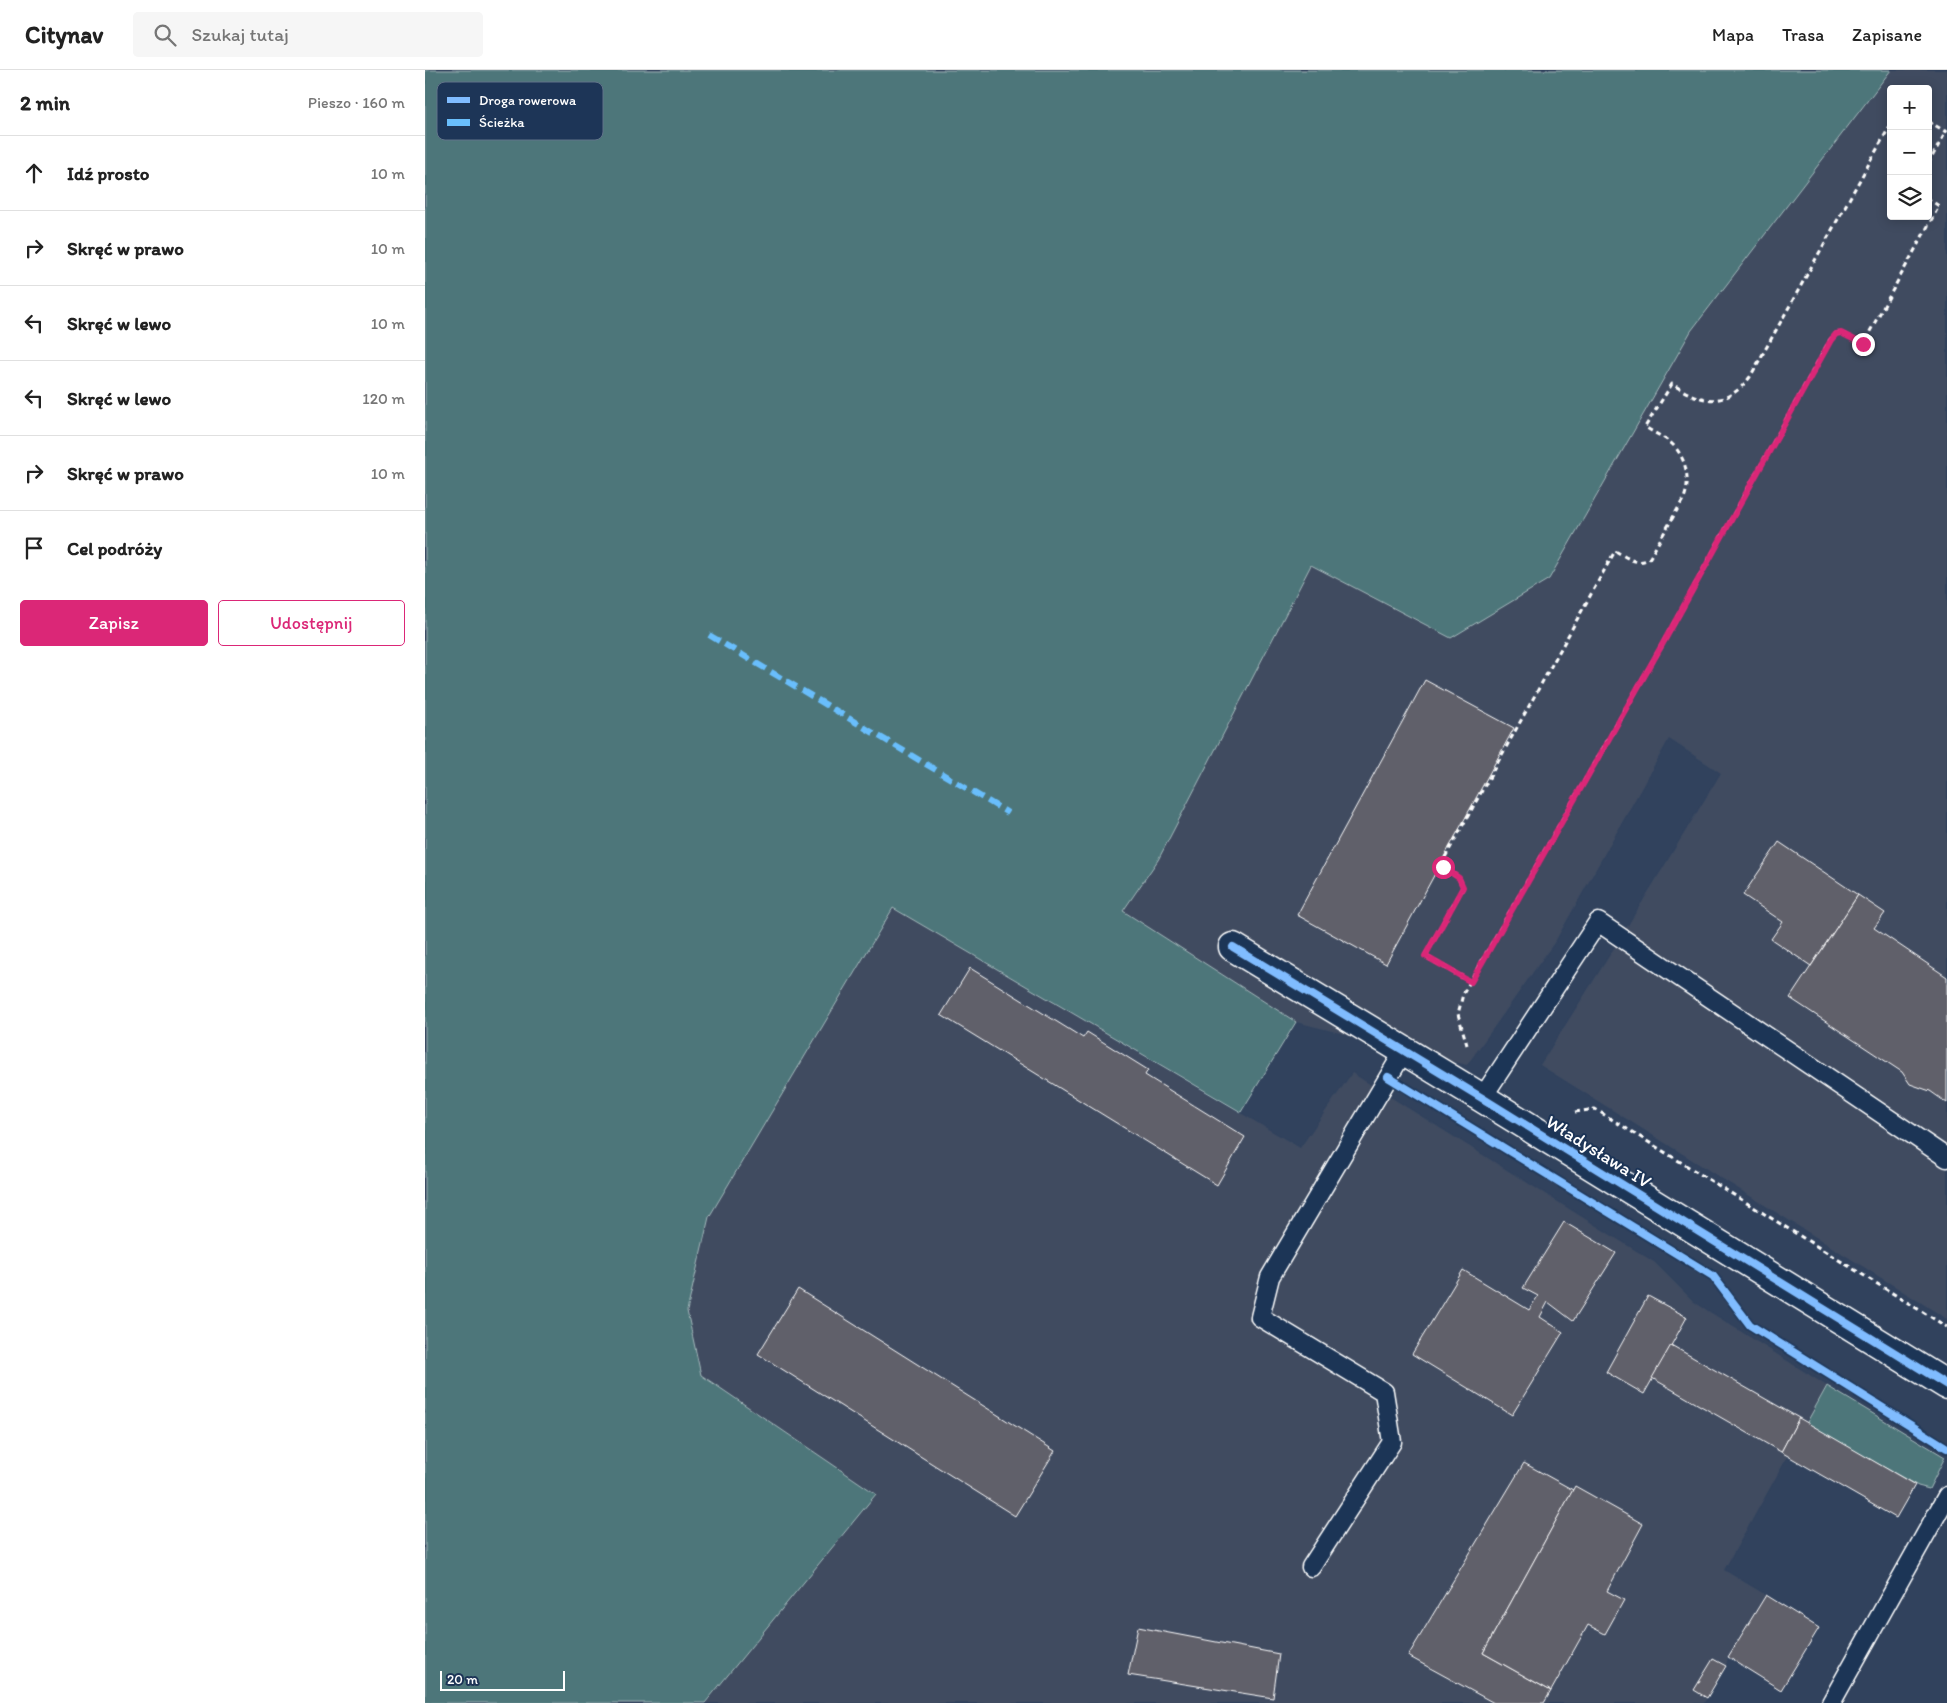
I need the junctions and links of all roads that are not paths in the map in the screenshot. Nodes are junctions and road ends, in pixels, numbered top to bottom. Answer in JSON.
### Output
{"nodes":[{"id":1,"x":1233,"y":947,"type":"dead end"},
{"id":2,"x":1403,"y":1050,"type":"junction"},
{"id":3,"x":1482,"y":1098,"type":"junction"},
{"id":4,"x":1947,"y":1158,"type":"edge"},
{"id":5,"x":1947,"y":1385,"type":"edge"},
{"id":6,"x":1947,"y":1496,"type":"edge"},
{"id":7,"x":1311,"y":1567,"type":"dead end"},
{"id":8,"x":1831,"y":1703,"type":"edge"}],
"edges":[{"from":1,"to":2,"type":"street","name":"Władysława IV"},
{"from":2,"to":3,"type":"street","name":"Władysława IV"},
{"from":2,"to":7,"type":"lane"},
{"from":3,"to":4,"type":"lane"},
{"from":3,"to":5,"type":"street","name":"Władysława IV"},
{"from":6,"to":8,"type":"lane"}]}
